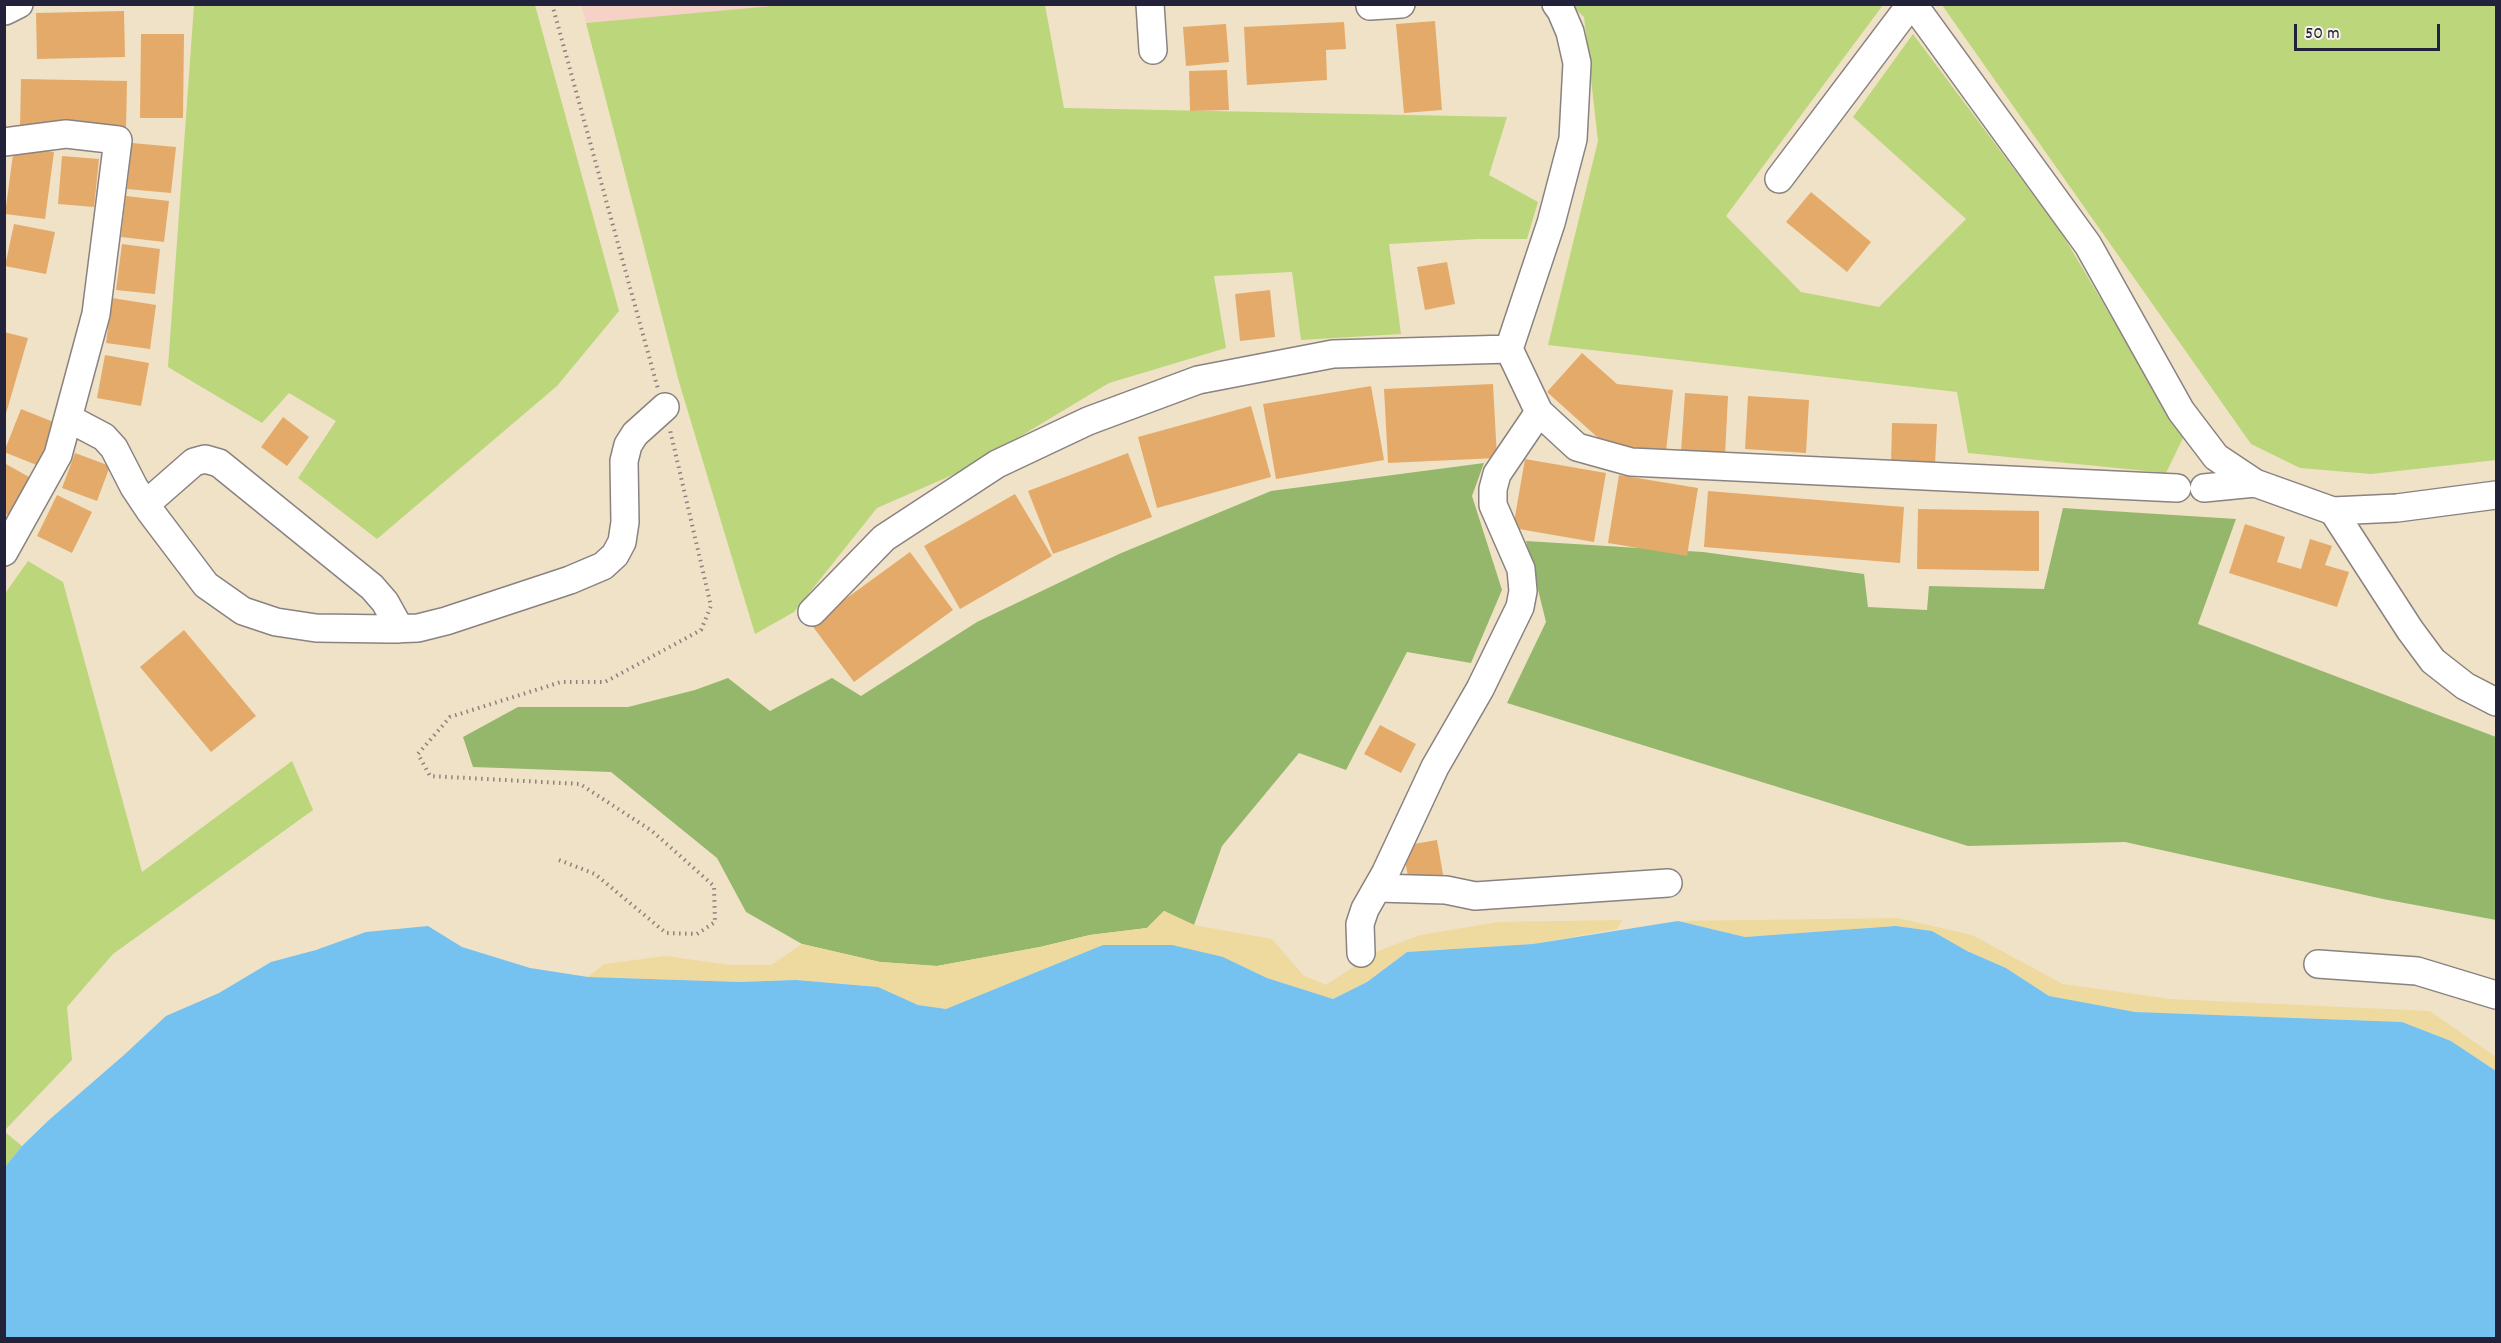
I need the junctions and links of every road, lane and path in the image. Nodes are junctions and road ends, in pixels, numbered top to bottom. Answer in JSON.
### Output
{"nodes":[{"id":1,"x":1150,"y":4,"type":"edge"},
{"id":2,"x":1401,"y":4,"type":"edge"},
{"id":3,"x":1556,"y":4,"type":"edge"},
{"id":4,"x":1912,"y":4,"type":"edge"},
{"id":5,"x":1370,"y":6,"type":"dead end"},
{"id":6,"x":1153,"y":50,"type":"dead end"},
{"id":7,"x":4,"y":142,"type":"edge"},
{"id":8,"x":1779,"y":179,"type":"dead end"},
{"id":9,"x":1509,"y":349,"type":"junction"},
{"id":10,"x":665,"y":407,"type":"dead end"},
{"id":11,"x":1539,"y":412,"type":"junction"},
{"id":12,"x":68,"y":418,"type":"junction"},
{"id":13,"x":2255,"y":483,"type":"junction"},
{"id":14,"x":2177,"y":488,"type":"dead end"},
{"id":15,"x":2204,"y":488,"type":"dead end"},
{"id":16,"x":2496,"y":495,"type":"edge"},
{"id":17,"x":146,"y":504,"type":"junction"},
{"id":18,"x":2333,"y":510,"type":"junction"},
{"id":19,"x":4,"y":552,"type":"edge"},
{"id":20,"x":812,"y":612,"type":"dead end"},
{"id":21,"x":400,"y":629,"type":"junction"},
{"id":22,"x":2496,"y":702,"type":"edge"},
{"id":23,"x":1668,"y":883,"type":"dead end"},
{"id":24,"x":1377,"y":888,"type":"junction"},
{"id":25,"x":1361,"y":953,"type":"dead end"},
{"id":26,"x":2318,"y":964,"type":"dead end"},
{"id":27,"x":2496,"y":995,"type":"edge"}],
"edges":[{"from":1,"to":6,"type":"street"},
{"from":2,"to":5,"type":"street"},
{"from":3,"to":9,"type":"street"},
{"from":4,"to":8,"type":"street"},
{"from":4,"to":13,"type":"street"},
{"from":7,"to":12,"type":"street"},
{"from":9,"to":11,"type":"street"},
{"from":9,"to":20,"type":"street"},
{"from":10,"to":21,"type":"street"},
{"from":11,"to":14,"type":"street"},
{"from":11,"to":24,"type":"street"},
{"from":12,"to":17,"type":"street"},
{"from":12,"to":19,"type":"street"},
{"from":13,"to":15,"type":"street"},
{"from":13,"to":18,"type":"street"},
{"from":16,"to":18,"type":"street"},
{"from":17,"to":21,"type":"street"},
{"from":17,"to":21,"type":"street"},
{"from":18,"to":22,"type":"street"},
{"from":23,"to":24,"type":"street"},
{"from":24,"to":25,"type":"street"},
{"from":26,"to":27,"type":"street"}]}
